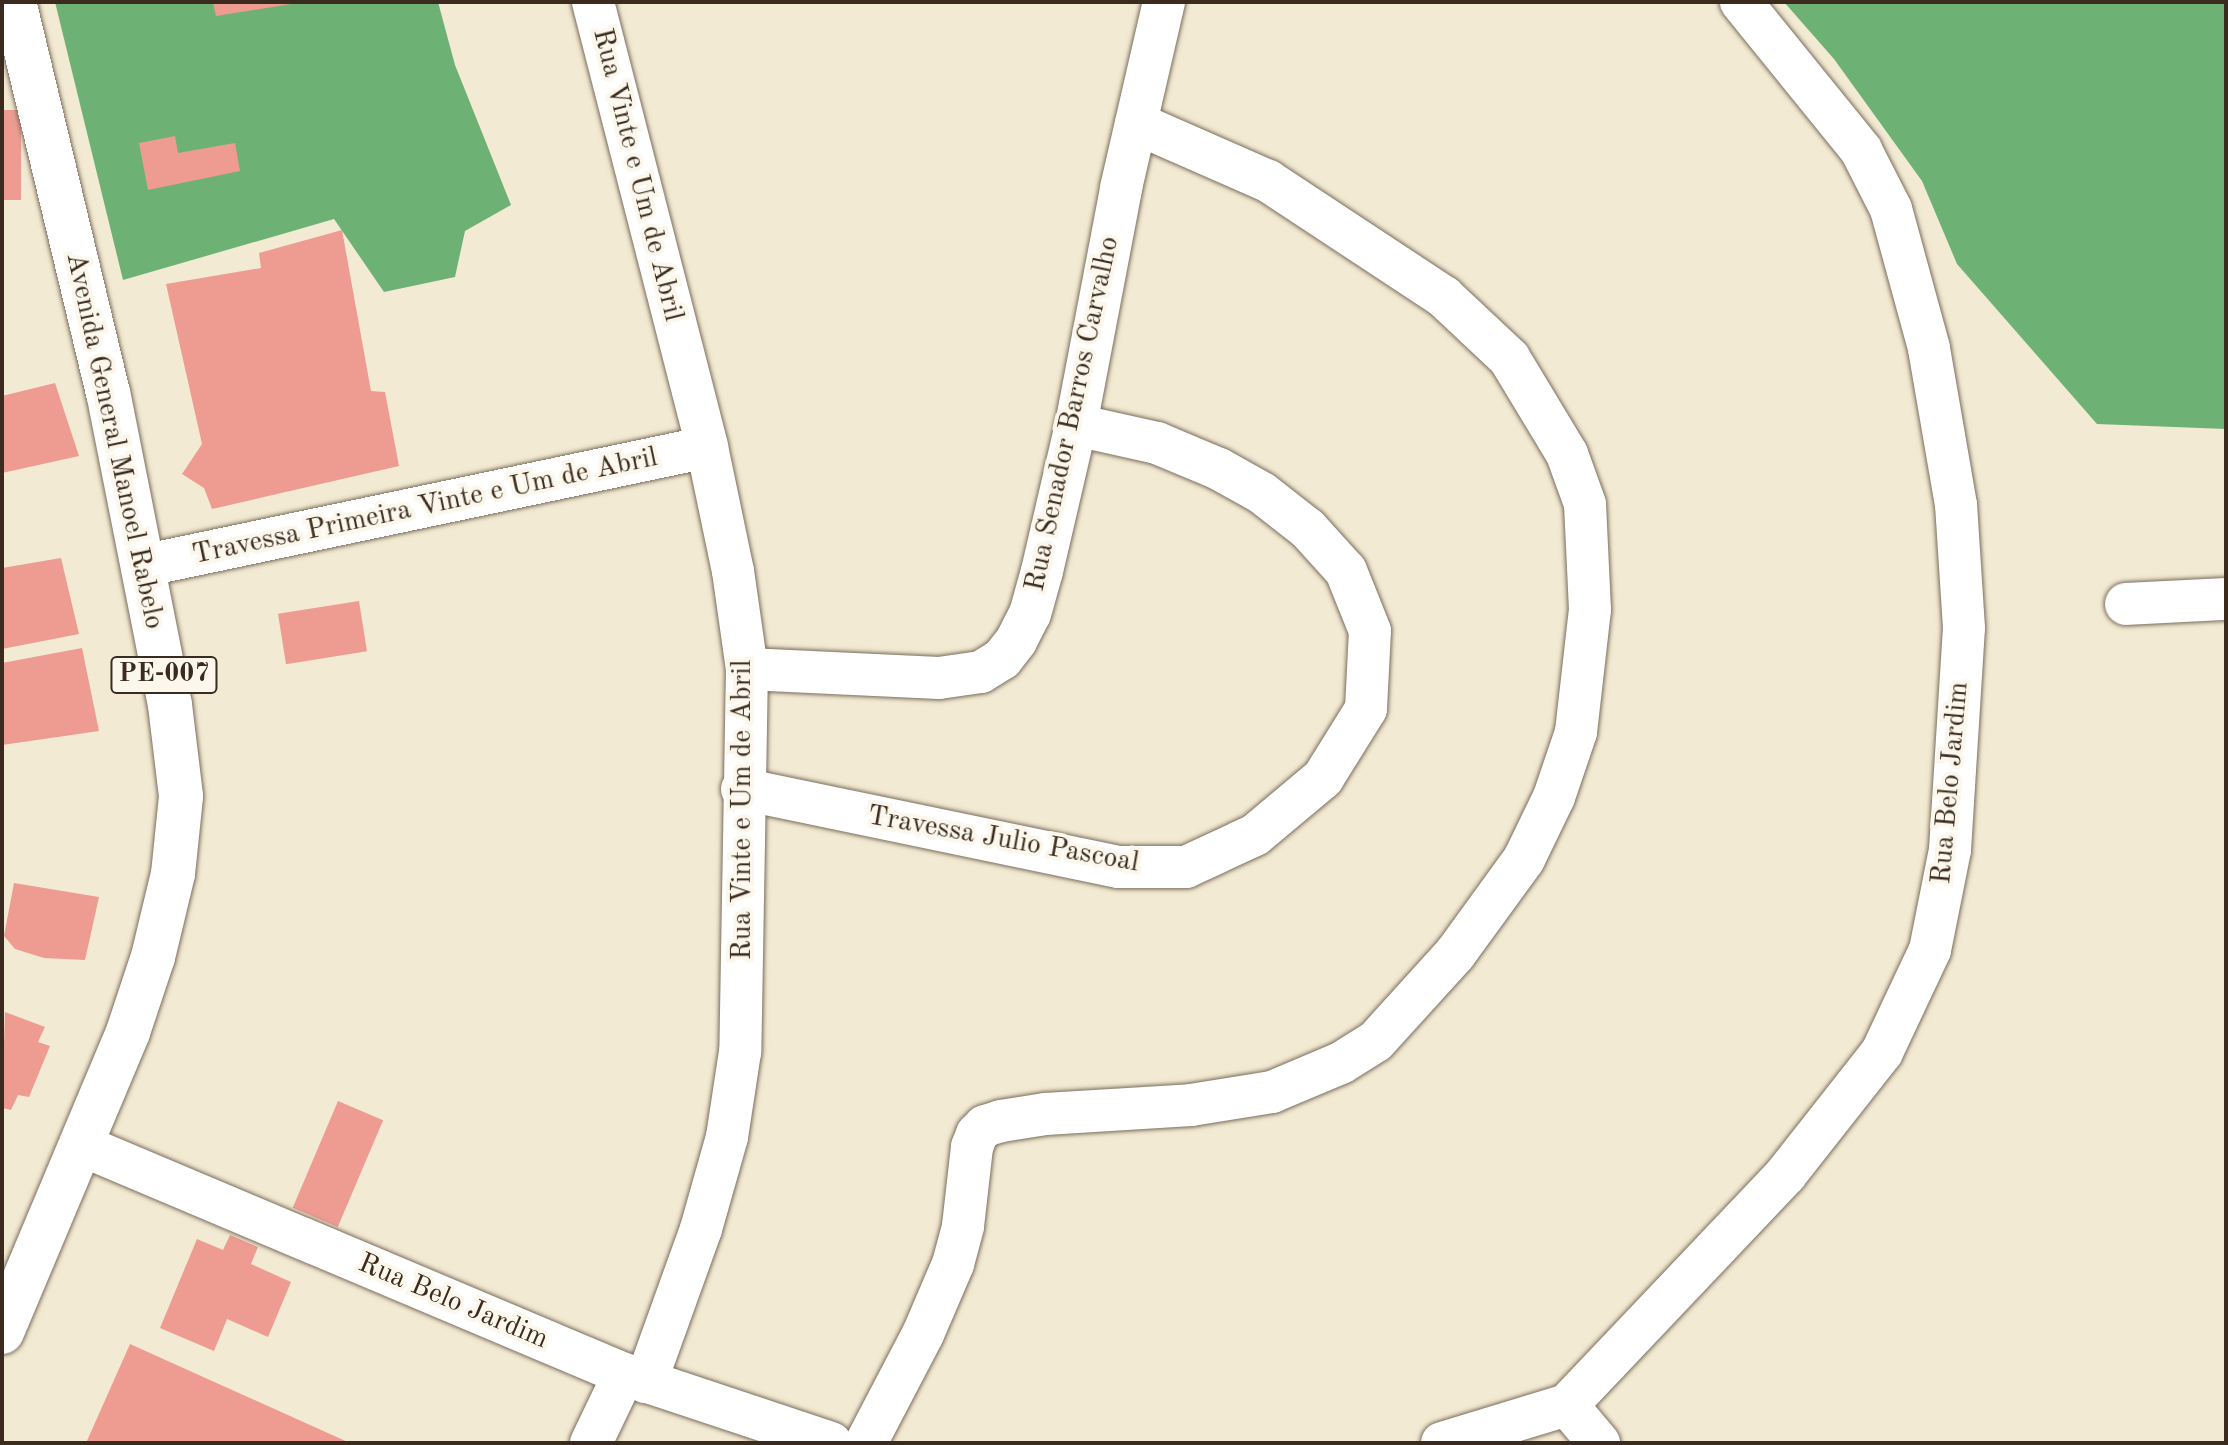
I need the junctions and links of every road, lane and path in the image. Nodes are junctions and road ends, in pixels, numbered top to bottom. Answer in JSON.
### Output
{"nodes":[{"id":1,"x":14,"y":2,"type":"edge"},
{"id":2,"x":593,"y":2,"type":"edge"},
{"id":3,"x":1164,"y":2,"type":"edge"},
{"id":4,"x":1741,"y":2,"type":"edge"},
{"id":5,"x":1136,"y":123,"type":"junction"},
{"id":6,"x":1076,"y":425,"type":"junction"},
{"id":7,"x":707,"y":447,"type":"junction"},
{"id":8,"x":142,"y":566,"type":"junction"},
{"id":9,"x":2226,"y":599,"type":"edge"},
{"id":10,"x":2126,"y":604,"type":"dead end"},
{"id":11,"x":747,"y":669,"type":"junction"},
{"id":12,"x":742,"y":789,"type":"junction"},
{"id":13,"x":81,"y":1145,"type":"junction"},
{"id":14,"x":2,"y":1332,"type":"edge"},
{"id":15,"x":635,"y":1378,"type":"junction"},
{"id":16,"x":1567,"y":1405,"type":"junction"},
{"id":17,"x":591,"y":1443,"type":"edge"},
{"id":18,"x":831,"y":1443,"type":"edge"},
{"id":19,"x":866,"y":1443,"type":"edge"},
{"id":20,"x":1442,"y":1443,"type":"edge"},
{"id":21,"x":1599,"y":1443,"type":"edge"}],
"edges":[{"from":1,"to":8,"type":"main road","name":"Avenida General Manoel Rabelo","number":"PE-007"},
{"from":2,"to":7,"type":"street","name":"Rua Vinte e Um de Abril"},
{"from":3,"to":5,"type":"street","name":"Rua Senador Barros Carvalho"},
{"from":4,"to":16,"type":"street","name":"Rua Belo Jardim"},
{"from":5,"to":6,"type":"street","name":"Rua Senador Barros Carvalho"},
{"from":5,"to":19,"type":"street"},
{"from":6,"to":11,"type":"street","name":"Rua Senador Barros Carvalho"},
{"from":6,"to":12,"type":"street","name":"Travessa Julio Pascoal"},
{"from":7,"to":8,"type":"street","name":"Travessa Primeira Vinte e Um de Abril"},
{"from":7,"to":11,"type":"street","name":"Rua Vinte e Um de Abril"},
{"from":8,"to":13,"type":"main road","name":"Avenida General Manoel Rabelo","number":"PE-007"},
{"from":9,"to":10,"type":"street"},
{"from":11,"to":12,"type":"street","name":"Rua Vinte e Um de Abril"},
{"from":12,"to":15,"type":"street","name":"Rua Vinte e Um de Abril"},
{"from":13,"to":14,"type":"main road","name":"Avenida General Manoel Rabelo","number":"PE-007"},
{"from":13,"to":15,"type":"street","name":"Rua Belo Jardim"},
{"from":15,"to":17,"type":"street","name":"Rua Vinte e Um de Abril"},
{"from":15,"to":18,"type":"street","name":"Rua Belo Jardim"},
{"from":16,"to":20,"type":"street","name":"Rua Belo Jardim"},
{"from":16,"to":21,"type":"street"}]}
